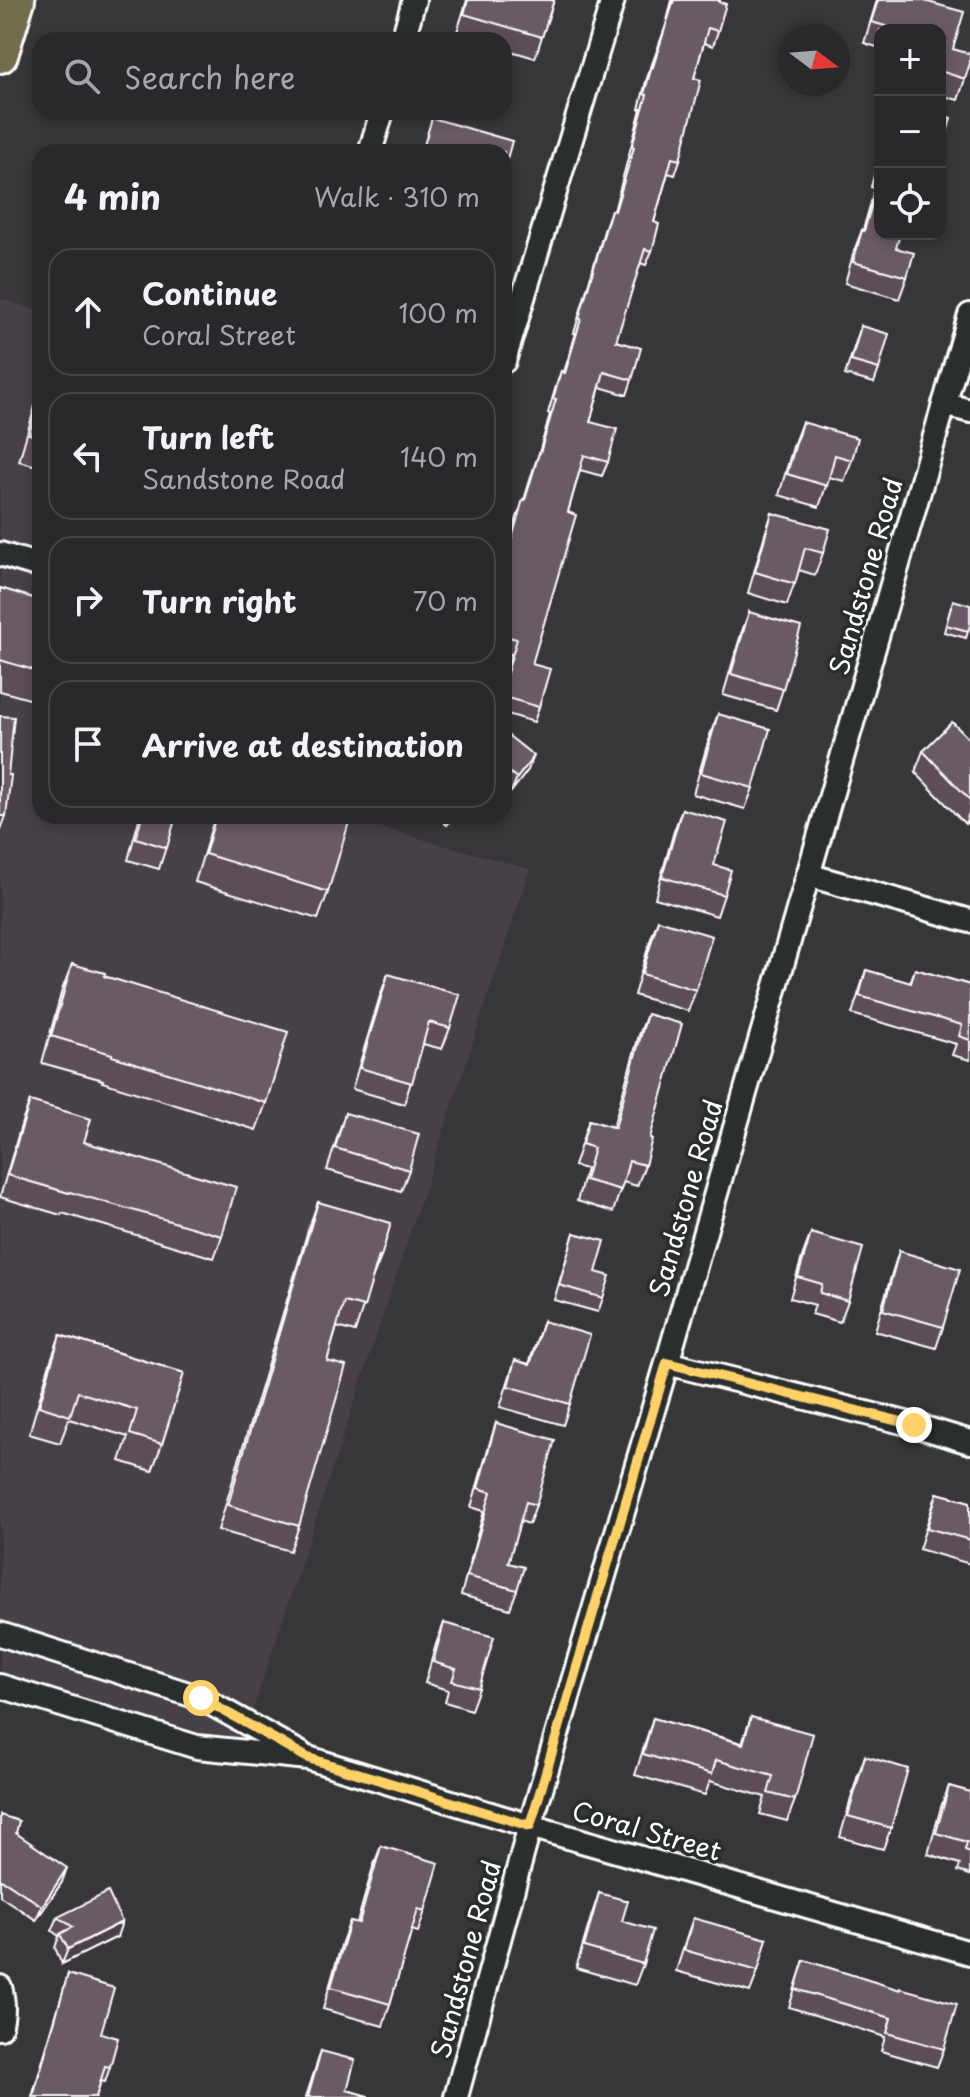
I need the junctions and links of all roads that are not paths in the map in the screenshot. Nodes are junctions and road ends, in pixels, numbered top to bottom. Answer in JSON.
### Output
{"nodes":[{"id":1,"x":17,"y":0,"type":"edge"},
{"id":2,"x":414,"y":0,"type":"edge"},
{"id":3,"x":613,"y":0,"type":"edge"},
{"id":4,"x":405,"y":32,"type":"edge"},
{"id":5,"x":0,"y":55,"type":"edge"},
{"id":6,"x":380,"y":120,"type":"edge"},
{"id":7,"x":372,"y":144,"type":"edge"},
{"id":8,"x":970,"y":315,"type":"edge"},
{"id":9,"x":512,"y":335,"type":"edge"},
{"id":10,"x":944,"y":404,"type":"junction"},
{"id":11,"x":970,"y":411,"type":"edge"},
{"id":12,"x":0,"y":554,"type":"edge"},
{"id":13,"x":32,"y":564,"type":"edge"},
{"id":14,"x":808,"y":875,"type":"junction"},
{"id":15,"x":970,"y":921,"type":"edge"},
{"id":16,"x":667,"y":1363,"type":"junction"},
{"id":17,"x":970,"y":1442,"type":"edge"},
{"id":18,"x":0,"y":1634,"type":"edge"},
{"id":19,"x":0,"y":1686,"type":"edge"},
{"id":20,"x":308,"y":1758,"type":"junction"},
{"id":21,"x":530,"y":1826,"type":"junction"},
{"id":22,"x":970,"y":1953,"type":"edge"},
{"id":23,"x":0,"y":1987,"type":"edge"},
{"id":24,"x":0,"y":2028,"type":"edge"},
{"id":25,"x":456,"y":2097,"type":"edge"}],
"edges":[{"from":1,"to":5,"type":"highway"},
{"from":2,"to":4,"type":"street"},
{"from":3,"to":9,"type":"street"},
{"from":6,"to":7,"type":"street"},
{"from":8,"to":10,"type":"street","name":"Sandstone Road"},
{"from":10,"to":11,"type":"street"},
{"from":10,"to":14,"type":"street","name":"Sandstone Road"},
{"from":12,"to":13,"type":"street"},
{"from":14,"to":15,"type":"street"},
{"from":14,"to":16,"type":"street","name":"Sandstone Road"},
{"from":16,"to":17,"type":"street"},
{"from":16,"to":21,"type":"street","name":"Sandstone Road"},
{"from":18,"to":20,"type":"street","name":"Coral Street"},
{"from":19,"to":20,"type":"street","name":"Coral Street"},
{"from":20,"to":21,"type":"street","name":"Coral Street"},
{"from":21,"to":22,"type":"street","name":"Coral Street"},
{"from":21,"to":25,"type":"street","name":"Sandstone Road"},
{"from":23,"to":24,"type":"street"}]}
